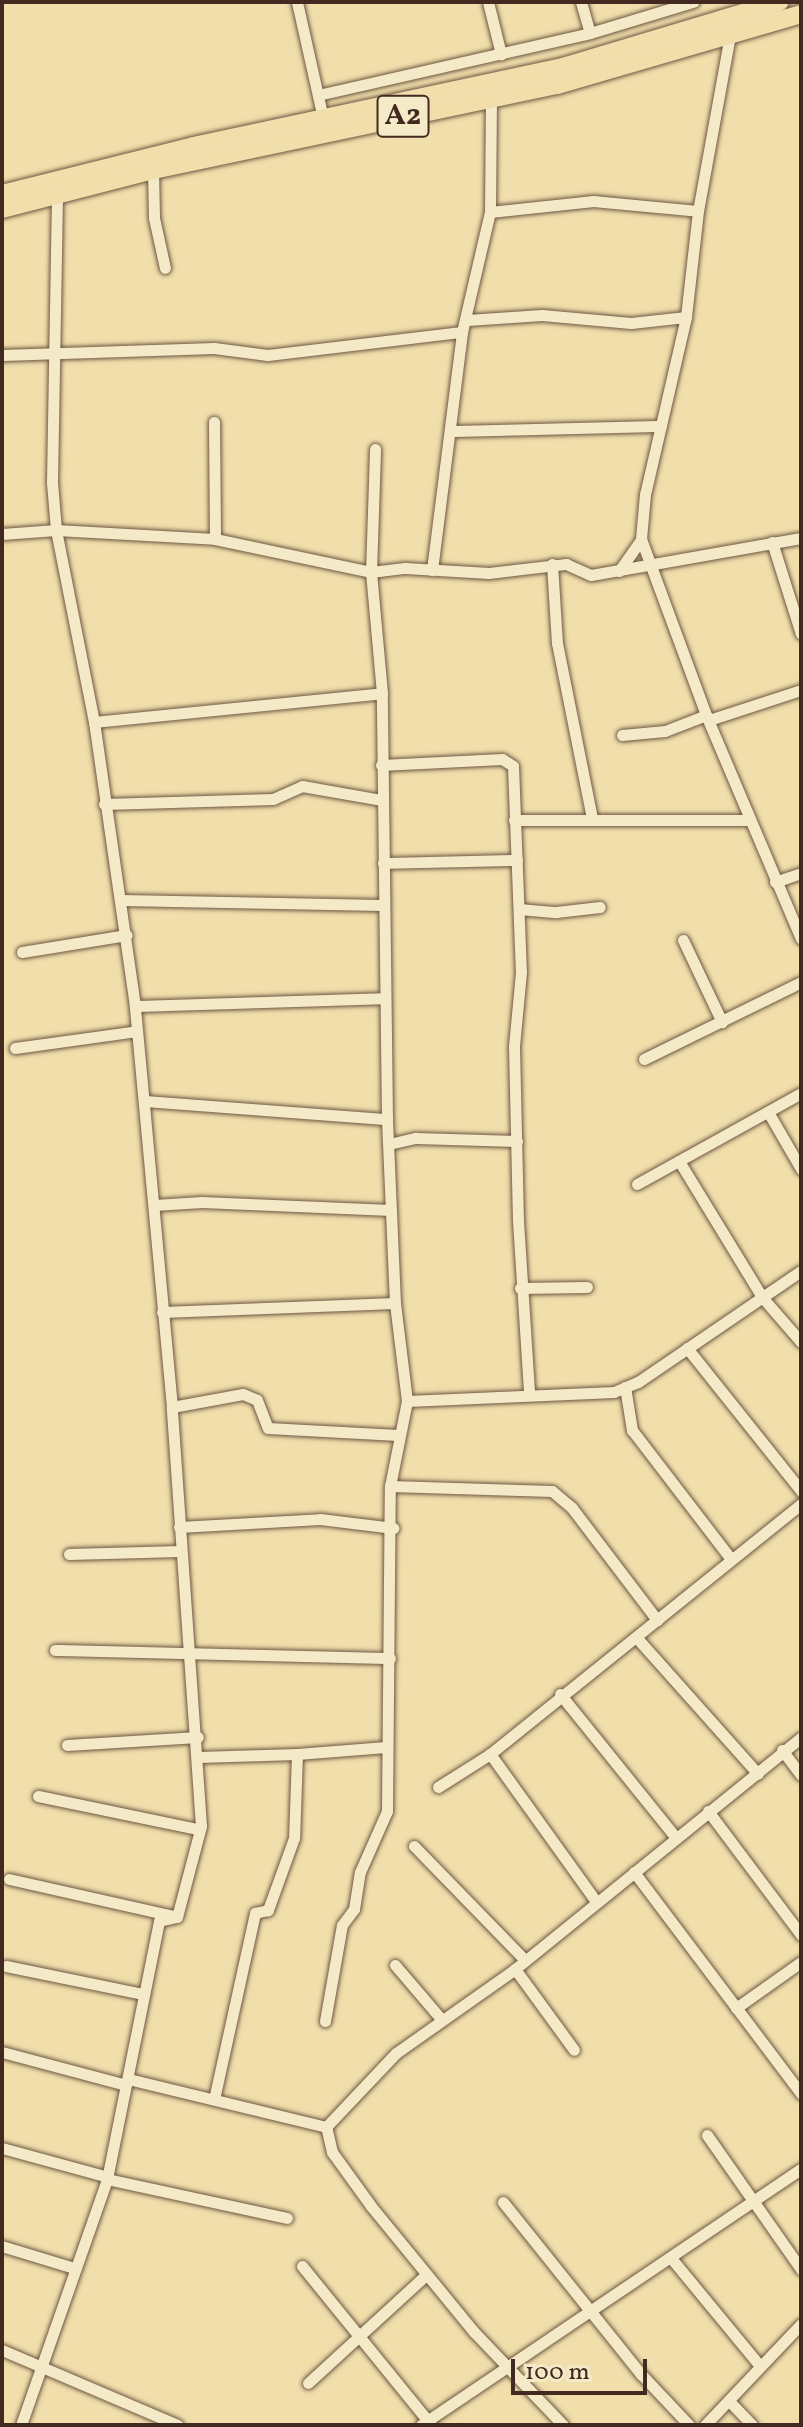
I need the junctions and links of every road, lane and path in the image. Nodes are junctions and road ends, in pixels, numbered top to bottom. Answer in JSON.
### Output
{"nodes":[{"id":1,"x":297,"y":2,"type":"edge"},
{"id":2,"x":488,"y":2,"type":"edge"},
{"id":3,"x":581,"y":2,"type":"edge"},
{"id":4,"x":693,"y":2,"type":"edge"},
{"id":5,"x":780,"y":2,"type":"edge"},
{"id":6,"x":801,"y":14,"type":"edge"},
{"id":7,"x":590,"y":33,"type":"junction"},
{"id":8,"x":730,"y":35,"type":"junction"},
{"id":9,"x":501,"y":54,"type":"junction"},
{"id":10,"x":318,"y":95,"type":"junction"},
{"id":11,"x":491,"y":97,"type":"junction"},
{"id":12,"x":324,"y":127,"type":"junction"},
{"id":13,"x":153,"y":170,"type":"junction"},
{"id":14,"x":2,"y":194,"type":"edge"},
{"id":15,"x":57,"y":195,"type":"junction"},
{"id":16,"x":2,"y":209,"type":"edge"},
{"id":17,"x":698,"y":211,"type":"junction"},
{"id":18,"x":490,"y":212,"type":"junction"},
{"id":19,"x":165,"y":268,"type":"dead end"},
{"id":20,"x":686,"y":317,"type":"junction"},
{"id":21,"x":465,"y":326,"type":"junction"},
{"id":22,"x":2,"y":355,"type":"edge"},
{"id":23,"x":58,"y":356,"type":"junction"},
{"id":24,"x":214,"y":422,"type":"dead end"},
{"id":25,"x":661,"y":426,"type":"junction"},
{"id":26,"x":450,"y":431,"type":"junction"},
{"id":27,"x":375,"y":449,"type":"dead end"},
{"id":28,"x":56,"y":530,"type":"junction"},
{"id":29,"x":2,"y":534,"type":"edge"},
{"id":30,"x":801,"y":538,"type":"edge"},
{"id":31,"x":215,"y":539,"type":"junction"},
{"id":32,"x":641,"y":539,"type":"junction"},
{"id":33,"x":772,"y":542,"type":"junction"},
{"id":34,"x":649,"y":563,"type":"junction"},
{"id":35,"x":552,"y":564,"type":"junction"},
{"id":36,"x":432,"y":570,"type":"junction"},
{"id":37,"x":619,"y":571,"type":"junction"},
{"id":38,"x":371,"y":572,"type":"junction"},
{"id":39,"x":801,"y":634,"type":"edge"},
{"id":40,"x":801,"y":690,"type":"edge"},
{"id":41,"x":382,"y":693,"type":"junction"},
{"id":42,"x":707,"y":717,"type":"junction"},
{"id":43,"x":94,"y":722,"type":"junction"},
{"id":44,"x":622,"y":735,"type":"dead end"},
{"id":45,"x":381,"y":765,"type":"junction"},
{"id":46,"x":381,"y":800,"type":"junction"},
{"id":47,"x":104,"y":804,"type":"junction"},
{"id":48,"x":592,"y":818,"type":"junction"},
{"id":49,"x":514,"y":820,"type":"junction"},
{"id":50,"x":750,"y":820,"type":"junction"},
{"id":51,"x":517,"y":860,"type":"junction"},
{"id":52,"x":383,"y":863,"type":"junction"},
{"id":53,"x":801,"y":873,"type":"edge"},
{"id":54,"x":775,"y":882,"type":"junction"},
{"id":55,"x":121,"y":900,"type":"junction"},
{"id":56,"x":382,"y":905,"type":"junction"},
{"id":57,"x":600,"y":907,"type":"dead end"},
{"id":58,"x":519,"y":909,"type":"junction"},
{"id":59,"x":127,"y":935,"type":"junction"},
{"id":60,"x":801,"y":939,"type":"edge"},
{"id":61,"x":683,"y":940,"type":"dead end"},
{"id":62,"x":22,"y":952,"type":"dead end"},
{"id":63,"x":801,"y":982,"type":"edge"},
{"id":64,"x":384,"y":998,"type":"junction"},
{"id":65,"x":135,"y":1006,"type":"junction"},
{"id":66,"x":722,"y":1022,"type":"junction"},
{"id":67,"x":137,"y":1031,"type":"junction"},
{"id":68,"x":15,"y":1048,"type":"dead end"},
{"id":69,"x":644,"y":1059,"type":"dead end"},
{"id":70,"x":801,"y":1093,"type":"edge"},
{"id":71,"x":145,"y":1101,"type":"junction"},
{"id":72,"x":768,"y":1112,"type":"junction"},
{"id":73,"x":387,"y":1119,"type":"junction"},
{"id":74,"x":517,"y":1141,"type":"junction"},
{"id":75,"x":389,"y":1144,"type":"junction"},
{"id":76,"x":679,"y":1161,"type":"junction"},
{"id":77,"x":801,"y":1169,"type":"edge"},
{"id":78,"x":637,"y":1184,"type":"dead end"},
{"id":79,"x":154,"y":1205,"type":"junction"},
{"id":80,"x":391,"y":1210,"type":"junction"},
{"id":81,"x":801,"y":1271,"type":"edge"},
{"id":82,"x":587,"y":1287,"type":"dead end"},
{"id":83,"x":520,"y":1288,"type":"junction"},
{"id":84,"x":762,"y":1297,"type":"junction"},
{"id":85,"x":395,"y":1303,"type":"junction"},
{"id":86,"x":162,"y":1312,"type":"junction"},
{"id":87,"x":801,"y":1342,"type":"edge"},
{"id":88,"x":687,"y":1348,"type":"junction"},
{"id":89,"x":625,"y":1387,"type":"junction"},
{"id":90,"x":529,"y":1392,"type":"junction"},
{"id":91,"x":407,"y":1401,"type":"junction"},
{"id":92,"x":172,"y":1407,"type":"junction"},
{"id":93,"x":398,"y":1435,"type":"junction"},
{"id":94,"x":390,"y":1486,"type":"junction"},
{"id":95,"x":801,"y":1491,"type":"edge"},
{"id":96,"x":801,"y":1504,"type":"edge"},
{"id":97,"x":179,"y":1527,"type":"junction"},
{"id":98,"x":393,"y":1528,"type":"junction"},
{"id":99,"x":180,"y":1551,"type":"junction"},
{"id":100,"x":69,"y":1554,"type":"dead end"},
{"id":101,"x":731,"y":1559,"type":"junction"},
{"id":102,"x":657,"y":1620,"type":"junction"},
{"id":103,"x":636,"y":1637,"type":"junction"},
{"id":104,"x":55,"y":1650,"type":"dead end"},
{"id":105,"x":188,"y":1650,"type":"junction"},
{"id":106,"x":390,"y":1658,"type":"junction"},
{"id":107,"x":560,"y":1694,"type":"junction"},
{"id":108,"x":198,"y":1737,"type":"junction"},
{"id":109,"x":801,"y":1737,"type":"edge"},
{"id":110,"x":67,"y":1745,"type":"dead end"},
{"id":111,"x":386,"y":1747,"type":"junction"},
{"id":112,"x":782,"y":1750,"type":"junction"},
{"id":113,"x":297,"y":1754,"type":"junction"},
{"id":114,"x":490,"y":1754,"type":"junction"},
{"id":115,"x":198,"y":1757,"type":"junction"},
{"id":116,"x":758,"y":1774,"type":"junction"},
{"id":117,"x":801,"y":1775,"type":"edge"},
{"id":118,"x":438,"y":1787,"type":"dead end"},
{"id":119,"x":38,"y":1796,"type":"dead end"},
{"id":120,"x":708,"y":1811,"type":"junction"},
{"id":121,"x":197,"y":1829,"type":"junction"},
{"id":122,"x":676,"y":1838,"type":"junction"},
{"id":123,"x":414,"y":1846,"type":"dead end"},
{"id":124,"x":634,"y":1872,"type":"junction"},
{"id":125,"x":9,"y":1879,"type":"dead end"},
{"id":126,"x":595,"y":1900,"type":"junction"},
{"id":127,"x":177,"y":1917,"type":"junction"},
{"id":128,"x":801,"y":1935,"type":"edge"},
{"id":129,"x":524,"y":1959,"type":"junction"},
{"id":130,"x":801,"y":1962,"type":"edge"},
{"id":131,"x":395,"y":1965,"type":"dead end"},
{"id":132,"x":6,"y":1966,"type":"dead end"},
{"id":133,"x":515,"y":1969,"type":"junction"},
{"id":134,"x":142,"y":1994,"type":"junction"},
{"id":135,"x":736,"y":2008,"type":"junction"},
{"id":136,"x":442,"y":2020,"type":"junction"},
{"id":137,"x":325,"y":2021,"type":"dead end"},
{"id":138,"x":574,"y":2050,"type":"dead end"},
{"id":139,"x":2,"y":2052,"type":"edge"},
{"id":140,"x":127,"y":2082,"type":"junction"},
{"id":141,"x":801,"y":2094,"type":"edge"},
{"id":142,"x":214,"y":2099,"type":"junction"},
{"id":143,"x":326,"y":2127,"type":"junction"},
{"id":144,"x":707,"y":2135,"type":"dead end"},
{"id":145,"x":2,"y":2148,"type":"edge"},
{"id":146,"x":801,"y":2169,"type":"edge"},
{"id":147,"x":108,"y":2178,"type":"junction"},
{"id":148,"x":503,"y":2202,"type":"dead end"},
{"id":149,"x":752,"y":2203,"type":"junction"},
{"id":150,"x":287,"y":2218,"type":"dead end"},
{"id":151,"x":2,"y":2246,"type":"edge"},
{"id":152,"x":671,"y":2258,"type":"junction"},
{"id":153,"x":302,"y":2266,"type":"dead end"},
{"id":154,"x":74,"y":2268,"type":"junction"},
{"id":155,"x":801,"y":2269,"type":"edge"},
{"id":156,"x":426,"y":2275,"type":"junction"},
{"id":157,"x":592,"y":2313,"type":"junction"},
{"id":158,"x":798,"y":2332,"type":"edge"},
{"id":159,"x":359,"y":2338,"type":"junction"},
{"id":160,"x":2,"y":2350,"type":"edge"},
{"id":161,"x":42,"y":2365,"type":"junction"},
{"id":162,"x":507,"y":2366,"type":"junction"},
{"id":163,"x":760,"y":2366,"type":"junction"},
{"id":164,"x":308,"y":2383,"type":"dead end"},
{"id":165,"x":729,"y":2401,"type":"junction"},
{"id":166,"x":427,"y":2423,"type":"edge"},
{"id":167,"x":21,"y":2425,"type":"edge"},
{"id":168,"x":178,"y":2425,"type":"edge"},
{"id":169,"x":563,"y":2425,"type":"edge"},
{"id":170,"x":689,"y":2425,"type":"edge"},
{"id":171,"x":705,"y":2425,"type":"edge"},
{"id":172,"x":752,"y":2425,"type":"edge"}],
"edges":[{"from":1,"to":10,"type":"street"},
{"from":2,"to":9,"type":"street"},
{"from":3,"to":7,"type":"street"},
{"from":4,"to":7,"type":"street"},
{"from":5,"to":12,"type":"highway","number":"A2"},
{"from":6,"to":8,"type":"highway","number":"A2"},
{"from":7,"to":9,"type":"street"},
{"from":8,"to":11,"type":"highway","number":"A2"},
{"from":8,"to":17,"type":"street"},
{"from":9,"to":10,"type":"street"},
{"from":10,"to":12,"type":"street"},
{"from":11,"to":12,"type":"highway","number":"A2"},
{"from":11,"to":18,"type":"street"},
{"from":12,"to":13,"type":"highway","number":"A2"},
{"from":12,"to":14,"type":"highway","number":"A2"},
{"from":13,"to":15,"type":"highway","number":"A2"},
{"from":13,"to":19,"type":"street"},
{"from":15,"to":16,"type":"highway","number":"A2"},
{"from":15,"to":23,"type":"street"},
{"from":17,"to":18,"type":"street"},
{"from":17,"to":20,"type":"street"},
{"from":18,"to":21,"type":"street"},
{"from":20,"to":21,"type":"street"},
{"from":20,"to":25,"type":"street"},
{"from":21,"to":23,"type":"street"},
{"from":21,"to":26,"type":"street"},
{"from":22,"to":23,"type":"street"},
{"from":23,"to":28,"type":"street"},
{"from":24,"to":31,"type":"street"},
{"from":25,"to":26,"type":"street"},
{"from":25,"to":32,"type":"street"},
{"from":26,"to":36,"type":"street"},
{"from":27,"to":38,"type":"street"},
{"from":28,"to":29,"type":"street"},
{"from":28,"to":31,"type":"street"},
{"from":28,"to":43,"type":"street"},
{"from":30,"to":33,"type":"street"},
{"from":31,"to":38,"type":"street"},
{"from":32,"to":34,"type":"street"},
{"from":32,"to":37,"type":"street"},
{"from":33,"to":34,"type":"street"},
{"from":33,"to":39,"type":"street"},
{"from":34,"to":37,"type":"street"},
{"from":34,"to":42,"type":"street"},
{"from":35,"to":36,"type":"street"},
{"from":35,"to":37,"type":"street"},
{"from":35,"to":48,"type":"street"},
{"from":36,"to":38,"type":"street"},
{"from":38,"to":41,"type":"street"},
{"from":40,"to":42,"type":"street"},
{"from":41,"to":43,"type":"street"},
{"from":41,"to":45,"type":"street"},
{"from":42,"to":44,"type":"street"},
{"from":42,"to":50,"type":"street"},
{"from":43,"to":47,"type":"street"},
{"from":45,"to":46,"type":"street"},
{"from":45,"to":49,"type":"street"},
{"from":46,"to":47,"type":"street"},
{"from":46,"to":52,"type":"street"},
{"from":47,"to":55,"type":"street"},
{"from":48,"to":49,"type":"street"},
{"from":48,"to":50,"type":"street"},
{"from":49,"to":51,"type":"street"},
{"from":50,"to":54,"type":"street"},
{"from":51,"to":52,"type":"street"},
{"from":51,"to":58,"type":"street"},
{"from":52,"to":56,"type":"street"},
{"from":53,"to":54,"type":"street"},
{"from":54,"to":60,"type":"street"},
{"from":55,"to":56,"type":"street"},
{"from":55,"to":59,"type":"street"},
{"from":56,"to":64,"type":"street"},
{"from":57,"to":58,"type":"street"},
{"from":58,"to":74,"type":"street"},
{"from":59,"to":62,"type":"street"},
{"from":59,"to":65,"type":"street"},
{"from":61,"to":66,"type":"street"},
{"from":63,"to":66,"type":"street"},
{"from":64,"to":65,"type":"street"},
{"from":64,"to":73,"type":"street"},
{"from":65,"to":67,"type":"street"},
{"from":66,"to":69,"type":"street"},
{"from":67,"to":68,"type":"street"},
{"from":67,"to":71,"type":"street"},
{"from":70,"to":72,"type":"street"},
{"from":71,"to":73,"type":"street"},
{"from":71,"to":79,"type":"street"},
{"from":72,"to":76,"type":"street"},
{"from":72,"to":77,"type":"street"},
{"from":73,"to":75,"type":"street"},
{"from":74,"to":75,"type":"street"},
{"from":74,"to":83,"type":"street"},
{"from":75,"to":80,"type":"street"},
{"from":76,"to":78,"type":"street"},
{"from":76,"to":84,"type":"street"},
{"from":79,"to":80,"type":"street"},
{"from":79,"to":86,"type":"street"},
{"from":80,"to":85,"type":"street"},
{"from":81,"to":84,"type":"street"},
{"from":82,"to":83,"type":"street"},
{"from":83,"to":90,"type":"street"},
{"from":84,"to":87,"type":"street"},
{"from":84,"to":88,"type":"street"},
{"from":85,"to":86,"type":"street"},
{"from":85,"to":91,"type":"street"},
{"from":86,"to":92,"type":"street"},
{"from":88,"to":89,"type":"street"},
{"from":88,"to":95,"type":"street"},
{"from":89,"to":90,"type":"street"},
{"from":89,"to":101,"type":"street"},
{"from":90,"to":91,"type":"street"},
{"from":91,"to":93,"type":"street"},
{"from":92,"to":93,"type":"street"},
{"from":92,"to":97,"type":"street"},
{"from":93,"to":94,"type":"street"},
{"from":94,"to":98,"type":"street"},
{"from":94,"to":102,"type":"street"},
{"from":96,"to":101,"type":"street"},
{"from":97,"to":98,"type":"street"},
{"from":97,"to":99,"type":"street"},
{"from":98,"to":106,"type":"street"},
{"from":99,"to":100,"type":"street"},
{"from":99,"to":105,"type":"street"},
{"from":101,"to":102,"type":"street"},
{"from":102,"to":103,"type":"street"},
{"from":103,"to":107,"type":"street"},
{"from":103,"to":116,"type":"street"},
{"from":104,"to":105,"type":"street"},
{"from":105,"to":106,"type":"street"},
{"from":105,"to":108,"type":"street"},
{"from":106,"to":111,"type":"street"},
{"from":107,"to":114,"type":"street"},
{"from":107,"to":122,"type":"street"},
{"from":108,"to":110,"type":"street"},
{"from":108,"to":115,"type":"street"},
{"from":109,"to":112,"type":"street"},
{"from":111,"to":113,"type":"street"},
{"from":111,"to":137,"type":"street"},
{"from":112,"to":116,"type":"street"},
{"from":112,"to":117,"type":"street"},
{"from":113,"to":115,"type":"street"},
{"from":113,"to":142,"type":"street"},
{"from":114,"to":118,"type":"street"},
{"from":114,"to":126,"type":"street"},
{"from":115,"to":121,"type":"street"},
{"from":116,"to":120,"type":"street"},
{"from":119,"to":121,"type":"street"},
{"from":120,"to":122,"type":"street"},
{"from":120,"to":128,"type":"street"},
{"from":121,"to":127,"type":"street"},
{"from":122,"to":124,"type":"street"},
{"from":123,"to":129,"type":"street"},
{"from":124,"to":126,"type":"street"},
{"from":124,"to":135,"type":"street"},
{"from":125,"to":127,"type":"street"},
{"from":126,"to":129,"type":"street"},
{"from":127,"to":134,"type":"street"},
{"from":129,"to":133,"type":"street"},
{"from":130,"to":135,"type":"street"},
{"from":131,"to":136,"type":"street"},
{"from":132,"to":134,"type":"street"},
{"from":133,"to":136,"type":"street"},
{"from":133,"to":138,"type":"street"},
{"from":134,"to":140,"type":"street"},
{"from":135,"to":141,"type":"street"},
{"from":136,"to":143,"type":"street"},
{"from":139,"to":140,"type":"street"},
{"from":140,"to":142,"type":"street"},
{"from":140,"to":147,"type":"street"},
{"from":142,"to":143,"type":"street"},
{"from":143,"to":156,"type":"street"},
{"from":144,"to":149,"type":"street"},
{"from":145,"to":147,"type":"street"},
{"from":146,"to":149,"type":"street"},
{"from":147,"to":150,"type":"street"},
{"from":147,"to":154,"type":"street"},
{"from":148,"to":157,"type":"street"},
{"from":149,"to":152,"type":"street"},
{"from":149,"to":155,"type":"street"},
{"from":151,"to":154,"type":"street"},
{"from":152,"to":157,"type":"street"},
{"from":152,"to":163,"type":"street"},
{"from":153,"to":159,"type":"street"},
{"from":154,"to":161,"type":"street"},
{"from":156,"to":159,"type":"street"},
{"from":156,"to":162,"type":"street"},
{"from":157,"to":162,"type":"street"},
{"from":157,"to":170,"type":"street"},
{"from":158,"to":163,"type":"street"},
{"from":159,"to":164,"type":"street"},
{"from":159,"to":166,"type":"street"},
{"from":160,"to":161,"type":"street"},
{"from":161,"to":167,"type":"street"},
{"from":161,"to":168,"type":"street"},
{"from":162,"to":166,"type":"street"},
{"from":162,"to":169,"type":"street"},
{"from":163,"to":165,"type":"street"},
{"from":165,"to":171,"type":"street"},
{"from":165,"to":172,"type":"street"}]}
